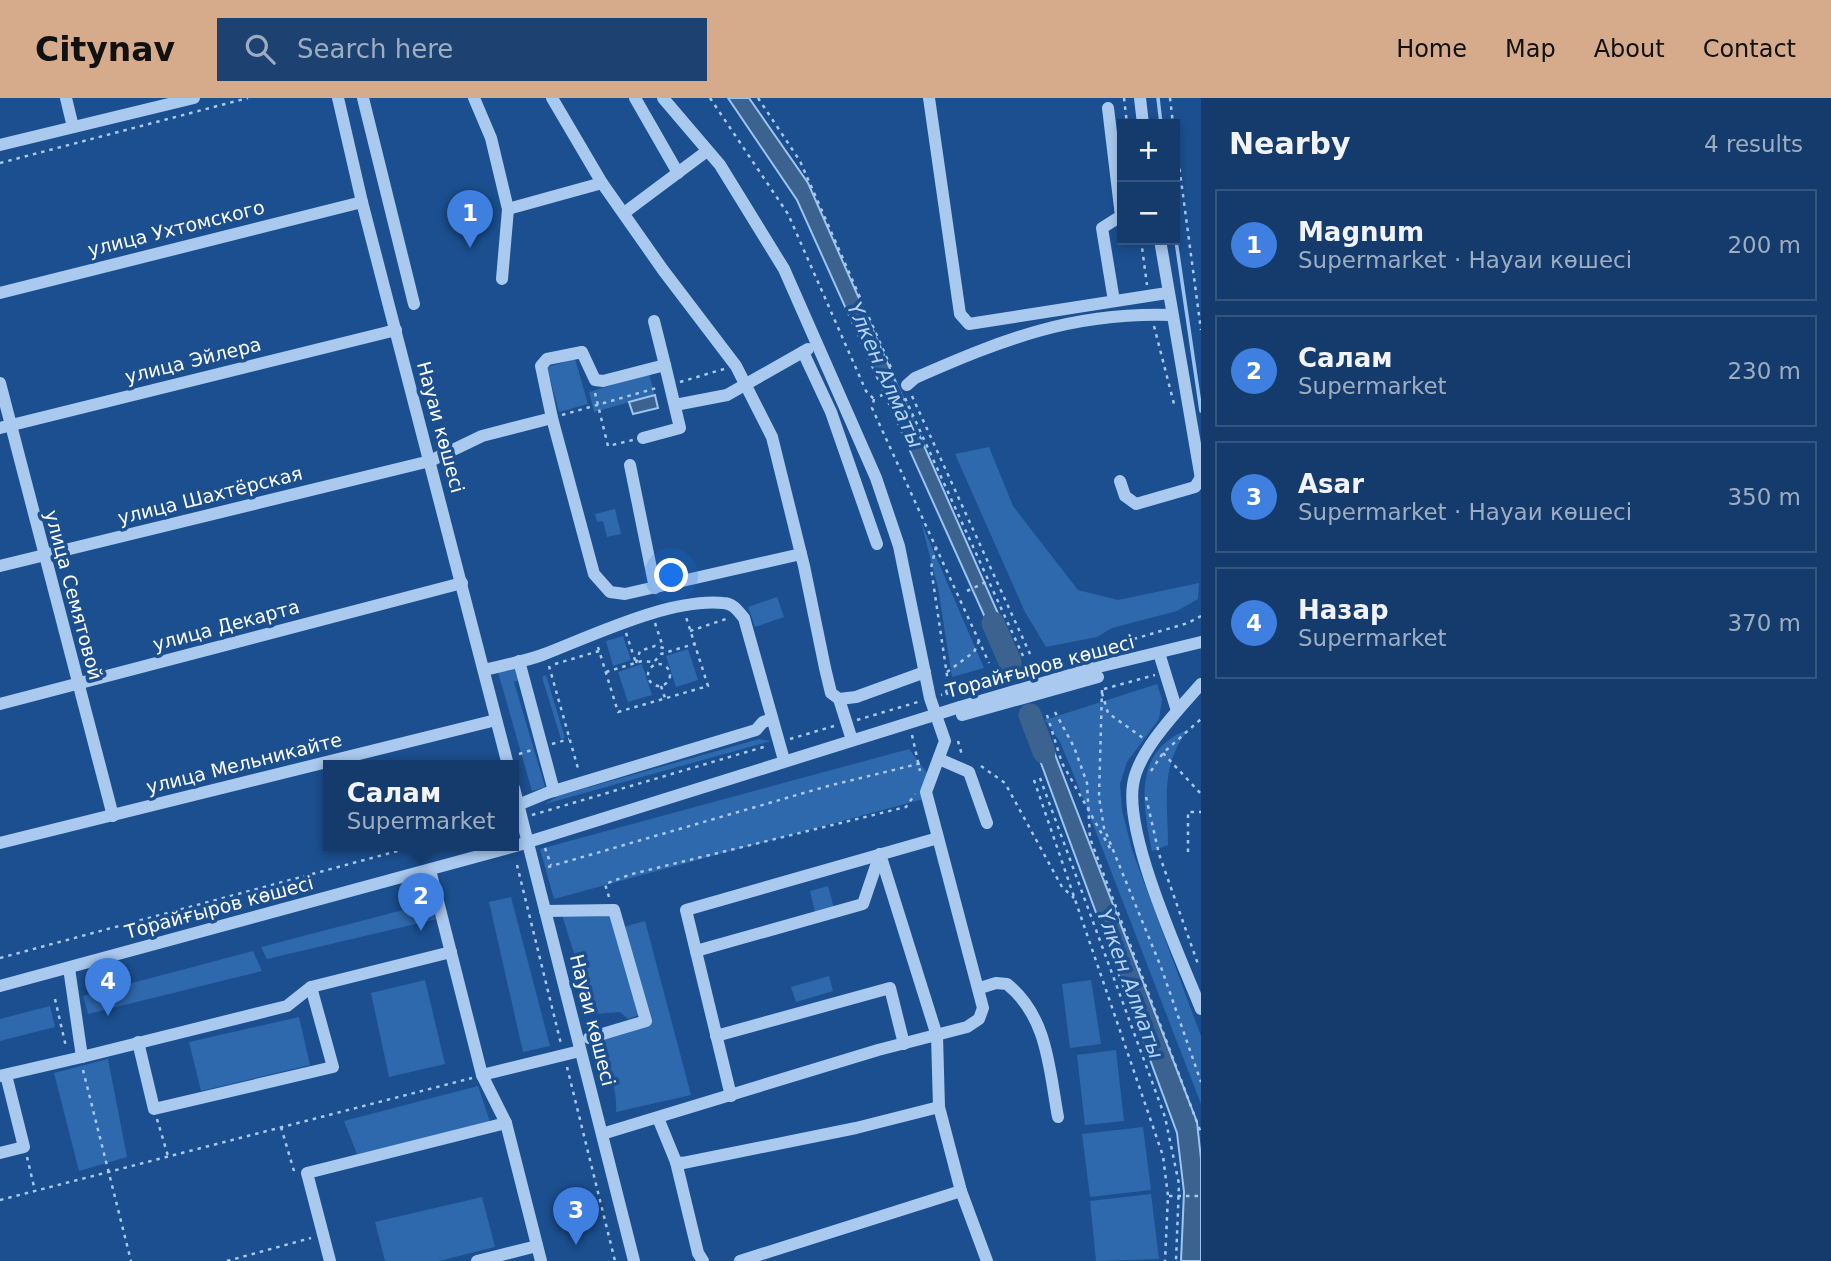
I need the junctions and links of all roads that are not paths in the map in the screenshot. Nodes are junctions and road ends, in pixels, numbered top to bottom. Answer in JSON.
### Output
{"nodes":[{"id":1,"x":65,"y":98,"type":"edge"},
{"id":2,"x":362,"y":98,"type":"edge"},
{"id":3,"x":474,"y":98,"type":"edge"},
{"id":4,"x":552,"y":98,"type":"edge"},
{"id":5,"x":635,"y":98,"type":"edge"},
{"id":6,"x":663,"y":98,"type":"edge"},
{"id":7,"x":929,"y":98,"type":"edge"},
{"id":8,"x":1140,"y":98,"type":"edge"},
{"id":9,"x":190,"y":99,"type":"edge"},
{"id":10,"x":339,"y":101,"type":"edge"},
{"id":11,"x":1108,"y":108,"type":"dead end"},
{"id":12,"x":1142,"y":119,"type":"edge"},
{"id":13,"x":73,"y":127,"type":"junction"},
{"id":14,"x":0,"y":145,"type":"edge"},
{"id":15,"x":707,"y":151,"type":"junction"},
{"id":16,"x":678,"y":173,"type":"junction"},
{"id":17,"x":601,"y":183,"type":"junction"},
{"id":18,"x":362,"y":201,"type":"junction"},
{"id":19,"x":508,"y":209,"type":"junction"},
{"id":20,"x":624,"y":213,"type":"junction"},
{"id":21,"x":1161,"y":245,"type":"edge"},
{"id":22,"x":502,"y":279,"type":"dead end"},
{"id":23,"x":0,"y":293,"type":"edge"},
{"id":24,"x":1167,"y":293,"type":"junction"},
{"id":25,"x":1114,"y":302,"type":"junction"},
{"id":26,"x":414,"y":304,"type":"dead end"},
{"id":27,"x":1171,"y":316,"type":"junction"},
{"id":28,"x":654,"y":321,"type":"dead end"},
{"id":29,"x":396,"y":330,"type":"junction"},
{"id":30,"x":818,"y":343,"type":"junction"},
{"id":31,"x":803,"y":352,"type":"junction"},
{"id":32,"x":665,"y":365,"type":"junction"},
{"id":33,"x":0,"y":383,"type":"edge"},
{"id":34,"x":747,"y":383,"type":"junction"},
{"id":35,"x":904,"y":386,"type":"road end"},
{"id":36,"x":675,"y":405,"type":"junction"},
{"id":37,"x":552,"y":418,"type":"junction"},
{"id":38,"x":5,"y":426,"type":"edge"},
{"id":39,"x":643,"y":438,"type":"road end"},
{"id":40,"x":430,"y":461,"type":"junction"},
{"id":41,"x":630,"y":466,"type":"dead end"},
{"id":42,"x":1201,"y":479,"type":"edge"},
{"id":43,"x":1120,"y":481,"type":"dead end"},
{"id":44,"x":877,"y":544,"type":"dead end"},
{"id":45,"x":801,"y":554,"type":"junction"},
{"id":46,"x":43,"y":555,"type":"junction"},
{"id":47,"x":0,"y":566,"type":"edge"},
{"id":48,"x":462,"y":583,"type":"junction"},
{"id":49,"x":655,"y":588,"type":"junction"},
{"id":50,"x":1201,"y":642,"type":"edge"},
{"id":51,"x":1154,"y":655,"type":"junction"},
{"id":52,"x":519,"y":661,"type":"junction"},
{"id":53,"x":484,"y":670,"type":"junction"},
{"id":54,"x":925,"y":672,"type":"junction"},
{"id":55,"x":78,"y":684,"type":"junction"},
{"id":56,"x":1201,"y":684,"type":"edge"},
{"id":57,"x":839,"y":699,"type":"junction"},
{"id":58,"x":0,"y":704,"type":"edge"},
{"id":59,"x":1177,"y":711,"type":"junction"},
{"id":60,"x":937,"y":718,"type":"junction"},
{"id":61,"x":772,"y":719,"type":"junction"},
{"id":62,"x":496,"y":720,"type":"junction"},
{"id":63,"x":855,"y":739,"type":"junction"},
{"id":64,"x":939,"y":759,"type":"junction"},
{"id":65,"x":336,"y":760,"type":"edge"},
{"id":66,"x":507,"y":760,"type":"edge"},
{"id":67,"x":784,"y":760,"type":"junction"},
{"id":68,"x":323,"y":763,"type":"edge"},
{"id":69,"x":554,"y":791,"type":"junction"},
{"id":70,"x":519,"y":805,"type":"edge"},
{"id":71,"x":519,"y":809,"type":"edge"},
{"id":72,"x":113,"y":816,"type":"junction"},
{"id":73,"x":987,"y":823,"type":"dead end"},
{"id":74,"x":938,"y":838,"type":"junction"},
{"id":75,"x":528,"y":842,"type":"junction"},
{"id":76,"x":0,"y":843,"type":"edge"},
{"id":77,"x":519,"y":845,"type":"edge"},
{"id":78,"x":496,"y":851,"type":"edge"},
{"id":79,"x":880,"y":854,"type":"junction"},
{"id":80,"x":430,"y":870,"type":"junction"},
{"id":81,"x":545,"y":911,"type":"junction"},
{"id":82,"x":696,"y":951,"type":"junction"},
{"id":83,"x":451,"y":952,"type":"junction"},
{"id":84,"x":69,"y":968,"type":"junction"},
{"id":85,"x":0,"y":986,"type":"edge"},
{"id":86,"x":311,"y":987,"type":"junction"},
{"id":87,"x":980,"y":988,"type":"junction"},
{"id":88,"x":1201,"y":1009,"type":"edge"},
{"id":89,"x":716,"y":1036,"type":"junction"},
{"id":90,"x":937,"y":1036,"type":"junction"},
{"id":91,"x":589,"y":1038,"type":"dead end"},
{"id":92,"x":138,"y":1042,"type":"junction"},
{"id":93,"x":904,"y":1044,"type":"junction"},
{"id":94,"x":580,"y":1051,"type":"junction"},
{"id":95,"x":80,"y":1057,"type":"junction"},
{"id":96,"x":3,"y":1075,"type":"edge"},
{"id":97,"x":482,"y":1075,"type":"junction"},
{"id":98,"x":731,"y":1096,"type":"junction"},
{"id":99,"x":939,"y":1107,"type":"junction"},
{"id":100,"x":1058,"y":1117,"type":"dead end"},
{"id":101,"x":658,"y":1118,"type":"junction"},
{"id":102,"x":506,"y":1123,"type":"junction"},
{"id":103,"x":602,"y":1134,"type":"junction"},
{"id":104,"x":0,"y":1153,"type":"edge"},
{"id":105,"x":676,"y":1162,"type":"junction"},
{"id":106,"x":961,"y":1191,"type":"junction"},
{"id":107,"x":537,"y":1246,"type":"junction"},
{"id":108,"x":330,"y":1261,"type":"edge"},
{"id":109,"x":477,"y":1261,"type":"edge"},
{"id":110,"x":541,"y":1261,"type":"edge"},
{"id":111,"x":634,"y":1261,"type":"edge"},
{"id":112,"x":703,"y":1261,"type":"edge"},
{"id":113,"x":740,"y":1261,"type":"edge"},
{"id":114,"x":987,"y":1261,"type":"edge"}],
"edges":[{"from":1,"to":13,"type":"street"},
{"from":2,"to":10,"type":"street"},
{"from":2,"to":26,"type":"street"},
{"from":3,"to":19,"type":"street"},
{"from":4,"to":17,"type":"street"},
{"from":5,"to":16,"type":"street"},
{"from":6,"to":15,"type":"street"},
{"from":7,"to":25,"type":"street"},
{"from":8,"to":12,"type":"street"},
{"from":9,"to":13,"type":"street"},
{"from":10,"to":18,"type":"street","name":"Науаи көшесі"},
{"from":11,"to":25,"type":"street"},
{"from":13,"to":14,"type":"street"},
{"from":15,"to":16,"type":"street"},
{"from":15,"to":30,"type":"street"},
{"from":16,"to":20,"type":"street"},
{"from":17,"to":19,"type":"street"},
{"from":17,"to":20,"type":"street"},
{"from":18,"to":23,"type":"street","name":"улица Ухтомского"},
{"from":18,"to":29,"type":"street","name":"Науаи көшесі"},
{"from":19,"to":22,"type":"street"},
{"from":20,"to":34,"type":"street"},
{"from":21,"to":24,"type":"street"},
{"from":24,"to":25,"type":"street"},
{"from":24,"to":27,"type":"street"},
{"from":27,"to":35,"type":"street"},
{"from":27,"to":42,"type":"street"},
{"from":28,"to":32,"type":"street"},
{"from":29,"to":38,"type":"street","name":"улица Эйлера"},
{"from":29,"to":40,"type":"street","name":"Науаи көшесі"},
{"from":30,"to":31,"type":"street"},
{"from":30,"to":54,"type":"street"},
{"from":31,"to":34,"type":"street"},
{"from":31,"to":44,"type":"street"},
{"from":32,"to":36,"type":"street"},
{"from":32,"to":37,"type":"street"},
{"from":33,"to":38,"type":"street","name":"улица Семятовой"},
{"from":34,"to":36,"type":"street"},
{"from":34,"to":45,"type":"street"},
{"from":36,"to":39,"type":"street"},
{"from":37,"to":40,"type":"street","name":"улица Шахтёрская"},
{"from":37,"to":49,"type":"street"},
{"from":38,"to":46,"type":"street","name":"улица Семятовой"},
{"from":40,"to":46,"type":"street","name":"улица Шахтёрская"},
{"from":40,"to":48,"type":"street","name":"Науаи көшесі"},
{"from":41,"to":49,"type":"street"},
{"from":42,"to":43,"type":"street"},
{"from":45,"to":49,"type":"street"},
{"from":45,"to":57,"type":"street"},
{"from":46,"to":47,"type":"street","name":"улица Шахтёрская"},
{"from":46,"to":55,"type":"street","name":"улица Семятовой"},
{"from":48,"to":53,"type":"street","name":"Науаи көшесі"},
{"from":48,"to":55,"type":"street","name":"улица Декарта"},
{"from":50,"to":51,"type":"street","name":"Торайғыров көшесі"},
{"from":51,"to":59,"type":"street"},
{"from":51,"to":60,"type":"street","name":"Торайғыров көшесі","bridge":true},
{"from":52,"to":53,"type":"street"},
{"from":52,"to":61,"type":"street"},
{"from":52,"to":69,"type":"street"},
{"from":53,"to":62,"type":"street","name":"Науаи көшесі"},
{"from":54,"to":57,"type":"street"},
{"from":54,"to":60,"type":"street"},
{"from":55,"to":58,"type":"street","name":"улица Декарта"},
{"from":55,"to":72,"type":"street","name":"улица Семятовой"},
{"from":56,"to":59,"type":"street"},
{"from":57,"to":63,"type":"street"},
{"from":59,"to":88,"type":"street"},
{"from":60,"to":63,"type":"street","name":"Торайғыров көшесі"},
{"from":60,"to":64,"type":"street"},
{"from":61,"to":67,"type":"street"},
{"from":61,"to":69,"type":"street"},
{"from":62,"to":65,"type":"street","name":"улица Мельникайте"},
{"from":62,"to":66,"type":"street","name":"Науаи көшесі"},
{"from":63,"to":67,"type":"street","name":"Торайғыров көшесі"},
{"from":64,"to":73,"type":"street"},
{"from":64,"to":74,"type":"street"},
{"from":67,"to":75,"type":"street","name":"Торайғыров көшесі"},
{"from":68,"to":72,"type":"street","name":"улица Мельникайте"},
{"from":69,"to":70,"type":"street"},
{"from":71,"to":75,"type":"street","name":"Науаи көшесі"},
{"from":72,"to":76,"type":"street","name":"улица Мельникайте"},
{"from":74,"to":79,"type":"street"},
{"from":74,"to":87,"type":"street"},
{"from":75,"to":77,"type":"street","name":"Торайғыров көшесі"},
{"from":75,"to":81,"type":"street","name":"Науаи көшесі"},
{"from":78,"to":80,"type":"street","name":"Торайғыров көшесі"},
{"from":79,"to":82,"type":"street"},
{"from":79,"to":82,"type":"street"},
{"from":79,"to":90,"type":"street"},
{"from":80,"to":83,"type":"street"},
{"from":80,"to":84,"type":"street","name":"Торайғыров көшесі"},
{"from":81,"to":91,"type":"street"},
{"from":81,"to":94,"type":"street","name":"Науаи көшесі"},
{"from":82,"to":89,"type":"street"},
{"from":83,"to":86,"type":"street"},
{"from":83,"to":97,"type":"street"},
{"from":84,"to":85,"type":"street","name":"Торайғыров көшесі"},
{"from":84,"to":95,"type":"street"},
{"from":86,"to":92,"type":"street"},
{"from":86,"to":92,"type":"street"},
{"from":87,"to":90,"type":"street"},
{"from":87,"to":100,"type":"street"},
{"from":89,"to":93,"type":"street"},
{"from":89,"to":98,"type":"street"},
{"from":90,"to":93,"type":"street"},
{"from":90,"to":99,"type":"street"},
{"from":92,"to":95,"type":"street"},
{"from":93,"to":98,"type":"street"},
{"from":94,"to":97,"type":"street"},
{"from":94,"to":103,"type":"street","name":"Науаи көшесі"},
{"from":95,"to":96,"type":"street"},
{"from":96,"to":104,"type":"street"},
{"from":97,"to":102,"type":"street"},
{"from":98,"to":101,"type":"street"},
{"from":99,"to":105,"type":"street"},
{"from":99,"to":106,"type":"street"},
{"from":101,"to":103,"type":"street"},
{"from":101,"to":105,"type":"street"},
{"from":102,"to":107,"type":"street"},
{"from":102,"to":108,"type":"street"},
{"from":103,"to":111,"type":"street","name":"Науаи көшесі"},
{"from":105,"to":112,"type":"street"},
{"from":106,"to":113,"type":"street"},
{"from":106,"to":114,"type":"street"},
{"from":107,"to":109,"type":"street"},
{"from":107,"to":110,"type":"street"}]}
